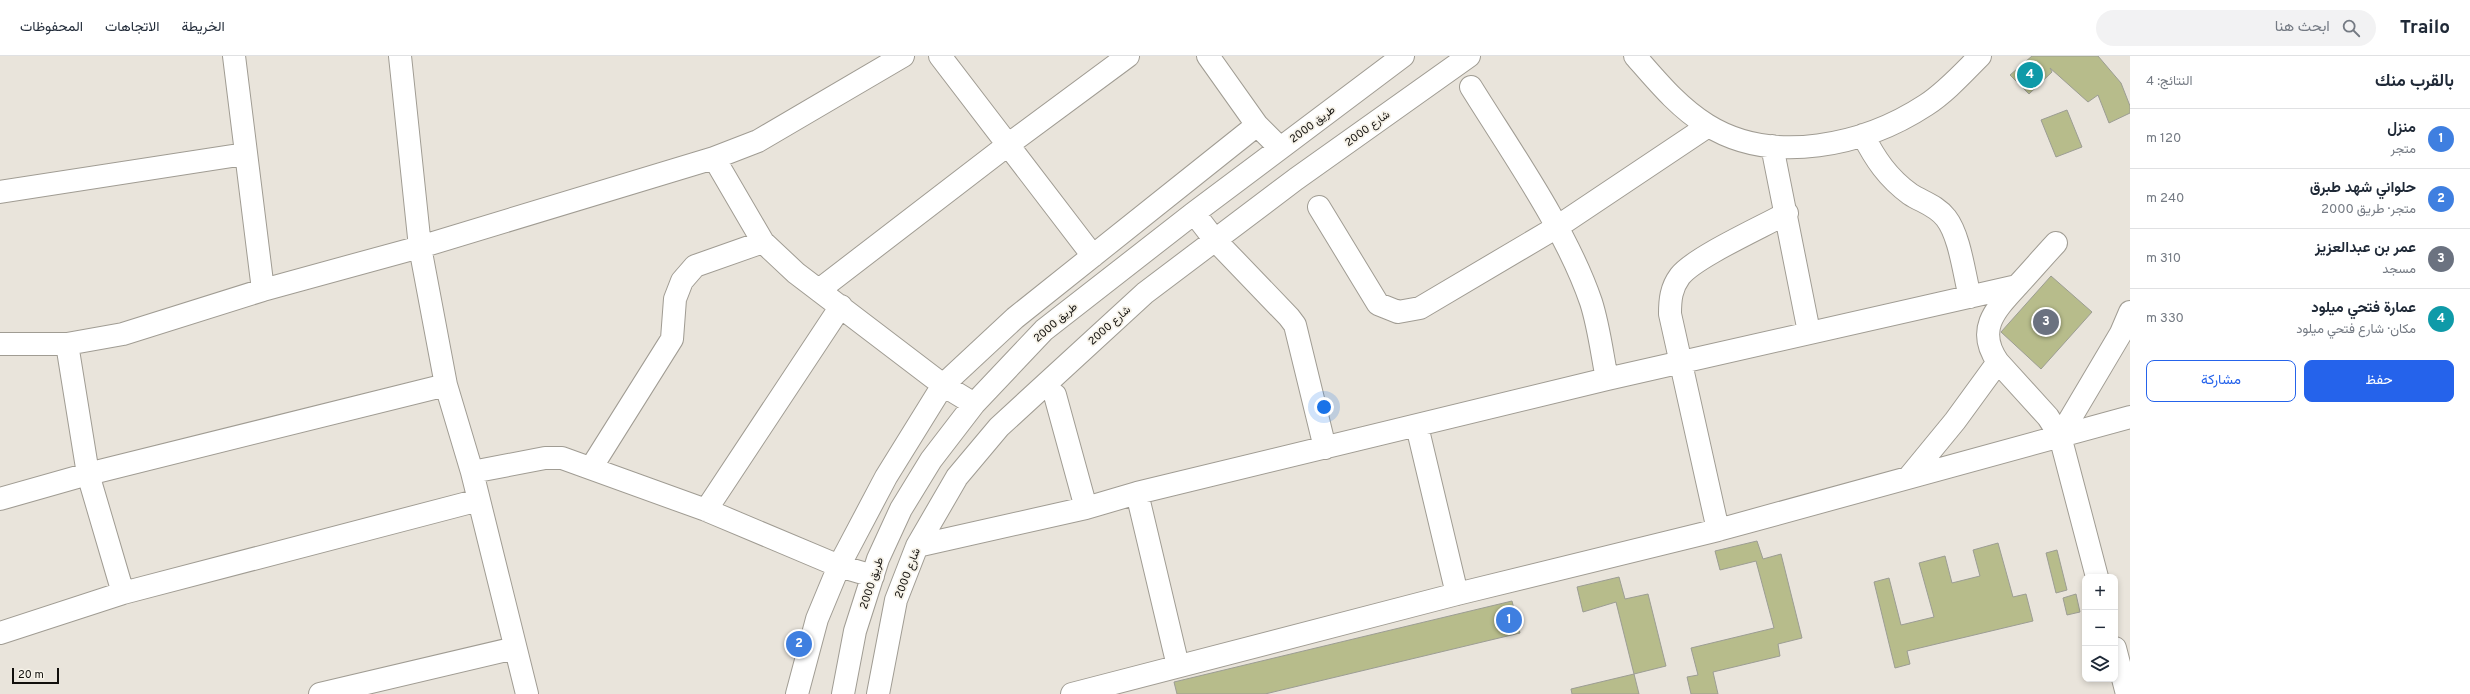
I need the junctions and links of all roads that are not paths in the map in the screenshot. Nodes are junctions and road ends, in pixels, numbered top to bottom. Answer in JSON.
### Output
{"nodes":[{"id":1,"x":234,"y":56,"type":"edge"},
{"id":2,"x":400,"y":56,"type":"edge"},
{"id":3,"x":904,"y":56,"type":"edge"},
{"id":4,"x":940,"y":56,"type":"edge"},
{"id":5,"x":1128,"y":56,"type":"edge"},
{"id":6,"x":1208,"y":56,"type":"edge"},
{"id":7,"x":1403,"y":56,"type":"edge"},
{"id":8,"x":1469,"y":56,"type":"edge"},
{"id":9,"x":1635,"y":56,"type":"edge"},
{"id":10,"x":1980,"y":56,"type":"edge"},
{"id":11,"x":1471,"y":87,"type":"dead end"},
{"id":12,"x":1257,"y":125,"type":"junction"},
{"id":13,"x":1708,"y":126,"type":"junction"},
{"id":14,"x":1862,"y":135,"type":"junction"},
{"id":15,"x":1009,"y":144,"type":"junction"},
{"id":16,"x":1772,"y":146,"type":"junction"},
{"id":17,"x":1280,"y":148,"type":"junction"},
{"id":18,"x":245,"y":154,"type":"junction"},
{"id":19,"x":714,"y":158,"type":"junction"},
{"id":20,"x":0,"y":192,"type":"edge"},
{"id":21,"x":1319,"y":207,"type":"dead end"},
{"id":22,"x":1194,"y":213,"type":"junction"},
{"id":23,"x":1786,"y":214,"type":"junction"},
{"id":24,"x":1556,"y":227,"type":"junction"},
{"id":25,"x":1214,"y":239,"type":"junction"},
{"id":26,"x":763,"y":242,"type":"junction"},
{"id":27,"x":2056,"y":243,"type":"dead end"},
{"id":28,"x":420,"y":247,"type":"junction"},
{"id":29,"x":1093,"y":256,"type":"junction"},
{"id":30,"x":2017,"y":286,"type":"junction"},
{"id":31,"x":263,"y":290,"type":"junction"},
{"id":32,"x":820,"y":290,"type":"junction"},
{"id":33,"x":1970,"y":297,"type":"junction"},
{"id":34,"x":841,"y":306,"type":"junction"},
{"id":35,"x":2130,"y":312,"type":"edge"},
{"id":36,"x":1809,"y":332,"type":"junction"},
{"id":37,"x":0,"y":344,"type":"edge"},
{"id":38,"x":67,"y":344,"type":"junction"},
{"id":39,"x":1998,"y":362,"type":"junction"},
{"id":40,"x":1681,"y":363,"type":"junction"},
{"id":41,"x":1607,"y":379,"type":"junction"},
{"id":42,"x":446,"y":385,"type":"junction"},
{"id":43,"x":943,"y":385,"type":"junction"},
{"id":44,"x":1055,"y":395,"type":"dead end"},
{"id":45,"x":974,"y":404,"type":"junction"},
{"id":46,"x":2130,"y":417,"type":"edge"},
{"id":47,"x":1417,"y":426,"type":"junction"},
{"id":48,"x":2060,"y":436,"type":"junction"},
{"id":49,"x":1325,"y":448,"type":"junction"},
{"id":50,"x":591,"y":468,"type":"junction"},
{"id":51,"x":472,"y":472,"type":"junction"},
{"id":52,"x":88,"y":474,"type":"junction"},
{"id":53,"x":1909,"y":477,"type":"junction"},
{"id":54,"x":1137,"y":493,"type":"junction"},
{"id":55,"x":0,"y":499,"type":"edge"},
{"id":56,"x":479,"y":500,"type":"junction"},
{"id":57,"x":1086,"y":508,"type":"junction"},
{"id":58,"x":706,"y":510,"type":"junction"},
{"id":59,"x":1718,"y":530,"type":"junction"},
{"id":60,"x":917,"y":546,"type":"junction"},
{"id":61,"x":839,"y":566,"type":"junction"},
{"id":62,"x":2095,"y":574,"type":"edge"},
{"id":63,"x":873,"y":576,"type":"junction"},
{"id":64,"x":123,"y":593,"type":"junction"},
{"id":65,"x":1457,"y":594,"type":"junction"},
{"id":66,"x":0,"y":633,"type":"edge"},
{"id":67,"x":515,"y":648,"type":"junction"},
{"id":68,"x":2118,"y":660,"type":"edge"},
{"id":69,"x":1178,"y":666,"type":"junction"},
{"id":70,"x":320,"y":694,"type":"edge"},
{"id":71,"x":527,"y":694,"type":"edge"},
{"id":72,"x":797,"y":694,"type":"edge"},
{"id":73,"x":843,"y":694,"type":"edge"},
{"id":74,"x":878,"y":694,"type":"edge"},
{"id":75,"x":1072,"y":694,"type":"edge"},
{"id":76,"x":2127,"y":694,"type":"edge"}],
"edges":[{"from":1,"to":18,"type":"street"},
{"from":2,"to":28,"type":"street"},
{"from":3,"to":19,"type":"street"},
{"from":4,"to":15,"type":"street"},
{"from":5,"to":15,"type":"street"},
{"from":6,"to":12,"type":"street"},
{"from":7,"to":17,"type":"street","name":"طريق 2000"},
{"from":8,"to":25,"type":"street","name":"شارع 2000"},
{"from":9,"to":13,"type":"street"},
{"from":10,"to":14,"type":"street"},
{"from":11,"to":24,"type":"street"},
{"from":12,"to":17,"type":"street"},
{"from":12,"to":29,"type":"street"},
{"from":13,"to":16,"type":"street"},
{"from":13,"to":24,"type":"street"},
{"from":14,"to":16,"type":"street"},
{"from":14,"to":33,"type":"street"},
{"from":15,"to":29,"type":"street"},
{"from":15,"to":32,"type":"street"},
{"from":16,"to":23,"type":"street"},
{"from":17,"to":22,"type":"street","name":"طريق 2000"},
{"from":18,"to":20,"type":"street"},
{"from":18,"to":31,"type":"street"},
{"from":19,"to":26,"type":"street"},
{"from":19,"to":28,"type":"street"},
{"from":21,"to":24,"type":"street"},
{"from":22,"to":25,"type":"street"},
{"from":22,"to":45,"type":"street","name":"طريق 2000"},
{"from":23,"to":36,"type":"street"},
{"from":23,"to":40,"type":"street"},
{"from":24,"to":41,"type":"street"},
{"from":25,"to":49,"type":"street"},
{"from":25,"to":60,"type":"street","name":"شارع 2000"},
{"from":26,"to":32,"type":"street"},
{"from":26,"to":50,"type":"street"},
{"from":27,"to":30,"type":"street"},
{"from":28,"to":31,"type":"street"},
{"from":28,"to":42,"type":"street"},
{"from":29,"to":43,"type":"street"},
{"from":30,"to":33,"type":"street"},
{"from":30,"to":39,"type":"street"},
{"from":31,"to":38,"type":"street"},
{"from":32,"to":34,"type":"street"},
{"from":33,"to":36,"type":"street"},
{"from":34,"to":43,"type":"street"},
{"from":34,"to":58,"type":"street"},
{"from":35,"to":48,"type":"street"},
{"from":36,"to":40,"type":"street"},
{"from":37,"to":38,"type":"street"},
{"from":38,"to":52,"type":"street"},
{"from":39,"to":48,"type":"street"},
{"from":39,"to":53,"type":"street"},
{"from":40,"to":41,"type":"street"},
{"from":40,"to":59,"type":"street"},
{"from":41,"to":47,"type":"street"},
{"from":42,"to":51,"type":"street"},
{"from":42,"to":52,"type":"street"},
{"from":43,"to":45,"type":"street"},
{"from":43,"to":61,"type":"street"},
{"from":44,"to":57,"type":"street"},
{"from":45,"to":63,"type":"street","name":"طريق 2000"},
{"from":46,"to":48,"type":"street"},
{"from":47,"to":49,"type":"street"},
{"from":47,"to":65,"type":"street"},
{"from":48,"to":53,"type":"street"},
{"from":48,"to":62,"type":"street"},
{"from":49,"to":54,"type":"street"},
{"from":50,"to":51,"type":"street"},
{"from":50,"to":58,"type":"street"},
{"from":51,"to":56,"type":"street"},
{"from":52,"to":55,"type":"street"},
{"from":52,"to":64,"type":"street"},
{"from":53,"to":59,"type":"street"},
{"from":54,"to":57,"type":"street"},
{"from":54,"to":69,"type":"street"},
{"from":56,"to":64,"type":"street"},
{"from":56,"to":67,"type":"street"},
{"from":57,"to":60,"type":"street"},
{"from":58,"to":61,"type":"street"},
{"from":59,"to":65,"type":"street"},
{"from":60,"to":74,"type":"street","name":"شارع 2000"},
{"from":61,"to":63,"type":"street"},
{"from":61,"to":72,"type":"street"},
{"from":63,"to":73,"type":"street","name":"طريق 2000"},
{"from":64,"to":66,"type":"street"},
{"from":65,"to":69,"type":"street"},
{"from":67,"to":70,"type":"street"},
{"from":67,"to":71,"type":"street"},
{"from":68,"to":76,"type":"street"},
{"from":69,"to":75,"type":"street"}]}
